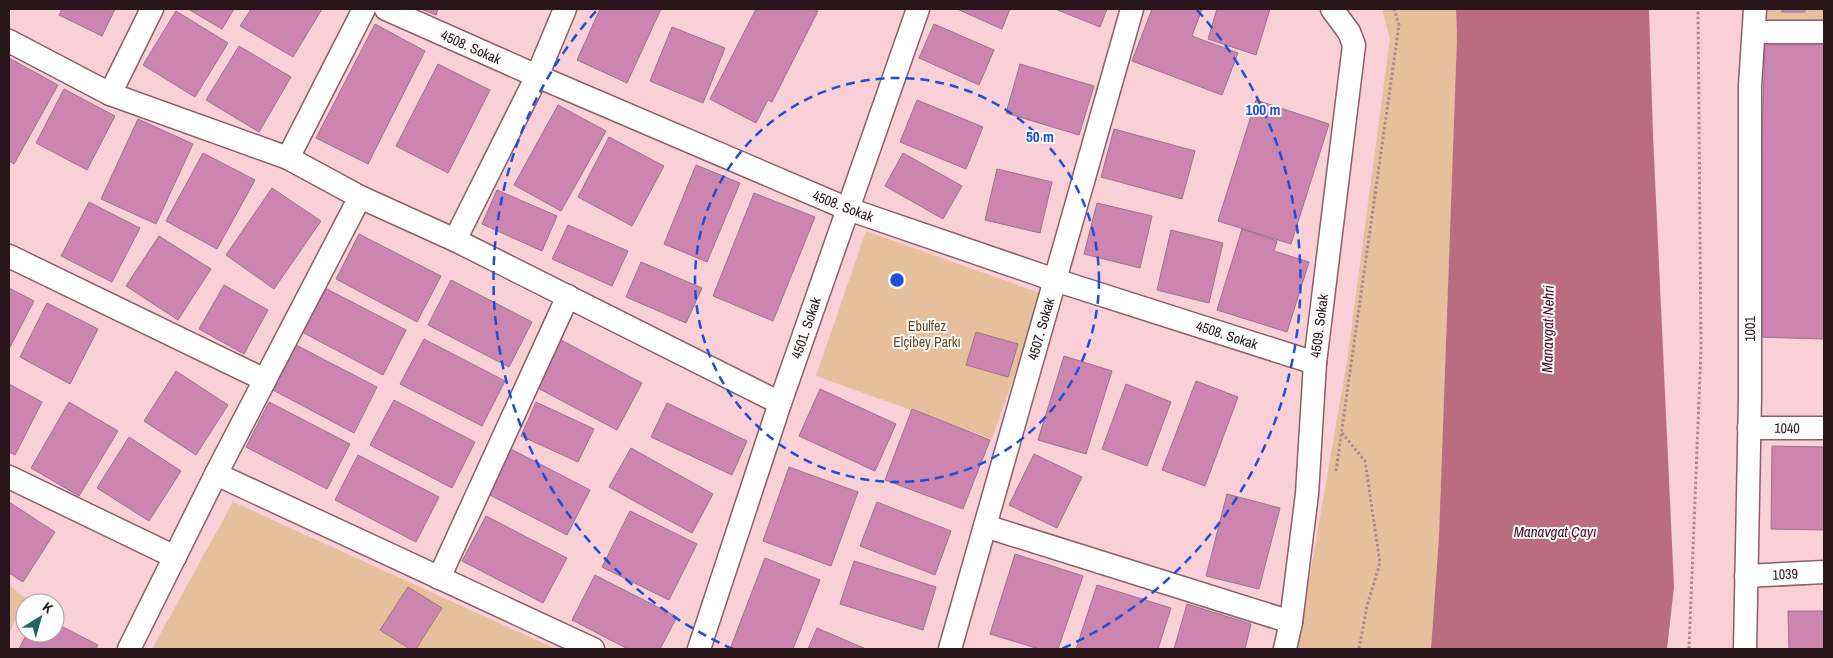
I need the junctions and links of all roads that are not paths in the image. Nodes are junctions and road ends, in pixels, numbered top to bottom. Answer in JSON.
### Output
{"nodes":[{"id":1,"x":152,"y":9,"type":"edge"},
{"id":2,"x":364,"y":9,"type":"edge"},
{"id":3,"x":386,"y":9,"type":"edge"},
{"id":4,"x":564,"y":9,"type":"edge"},
{"id":5,"x":918,"y":9,"type":"edge"},
{"id":6,"x":1132,"y":9,"type":"edge"},
{"id":7,"x":1332,"y":9,"type":"edge"},
{"id":8,"x":1755,"y":9,"type":"edge"},
{"id":9,"x":1754,"y":32,"type":"junction"},
{"id":10,"x":1824,"y":32,"type":"edge"},
{"id":11,"x":9,"y":41,"type":"edge"},
{"id":12,"x":537,"y":76,"type":"junction"},
{"id":13,"x":110,"y":94,"type":"junction"},
{"id":14,"x":288,"y":158,"type":"junction"},
{"id":15,"x":360,"y":197,"type":"junction"},
{"id":16,"x":848,"y":209,"type":"junction"},
{"id":17,"x":455,"y":240,"type":"junction"},
{"id":18,"x":9,"y":256,"type":"edge"},
{"id":19,"x":1055,"y":280,"type":"junction"},
{"id":20,"x":568,"y":296,"type":"junction"},
{"id":21,"x":1315,"y":363,"type":"junction"},
{"id":22,"x":265,"y":380,"type":"junction"},
{"id":23,"x":780,"y":403,"type":"junction"},
{"id":24,"x":1749,"y":428,"type":"junction"},
{"id":25,"x":1824,"y":428,"type":"edge"},
{"id":26,"x":216,"y":474,"type":"junction"},
{"id":27,"x":9,"y":476,"type":"edge"},
{"id":28,"x":985,"y":526,"type":"junction"},
{"id":29,"x":175,"y":557,"type":"junction"},
{"id":30,"x":1824,"y":572,"type":"edge"},
{"id":31,"x":1746,"y":576,"type":"junction"},
{"id":32,"x":439,"y":578,"type":"junction"},
{"id":33,"x":1291,"y":622,"type":"junction"},
{"id":34,"x":128,"y":649,"type":"edge"},
{"id":35,"x":593,"y":649,"type":"edge"},
{"id":36,"x":700,"y":649,"type":"edge"},
{"id":37,"x":950,"y":649,"type":"edge"},
{"id":38,"x":1285,"y":649,"type":"edge"},
{"id":39,"x":1744,"y":649,"type":"edge"}],
"edges":[{"from":1,"to":13,"type":"street"},
{"from":2,"to":14,"type":"street"},
{"from":3,"to":12,"type":"street","name":"4508. Sokak"},
{"from":4,"to":12,"type":"street"},
{"from":5,"to":16,"type":"street","name":"4501. Sokak"},
{"from":6,"to":19,"type":"street","name":"4507. Sokak"},
{"from":7,"to":21,"type":"street","name":"4509. Sokak"},
{"from":8,"to":9,"type":"street","name":"1001"},
{"from":9,"to":10,"type":"street"},
{"from":9,"to":24,"type":"street","name":"1001"},
{"from":11,"to":13,"type":"street"},
{"from":12,"to":16,"type":"street","name":"4508. Sokak"},
{"from":12,"to":17,"type":"street"},
{"from":13,"to":14,"type":"street"},
{"from":14,"to":15,"type":"street"},
{"from":15,"to":17,"type":"street"},
{"from":15,"to":22,"type":"street"},
{"from":16,"to":19,"type":"street","name":"4508. Sokak"},
{"from":16,"to":23,"type":"street","name":"4501. Sokak"},
{"from":17,"to":20,"type":"street"},
{"from":18,"to":22,"type":"street"},
{"from":19,"to":21,"type":"street","name":"4508. Sokak"},
{"from":19,"to":28,"type":"street","name":"4507. Sokak"},
{"from":20,"to":23,"type":"street"},
{"from":20,"to":32,"type":"street"},
{"from":21,"to":33,"type":"street","name":"4509. Sokak"},
{"from":22,"to":26,"type":"street"},
{"from":23,"to":36,"type":"street","name":"4501. Sokak"},
{"from":24,"to":25,"type":"street","name":"1040"},
{"from":24,"to":31,"type":"street","name":"1001"},
{"from":26,"to":29,"type":"street"},
{"from":26,"to":32,"type":"street"},
{"from":27,"to":29,"type":"street"},
{"from":28,"to":33,"type":"street"},
{"from":28,"to":37,"type":"street","name":"4507. Sokak"},
{"from":29,"to":34,"type":"street"},
{"from":30,"to":31,"type":"street","name":"1039"},
{"from":31,"to":39,"type":"street","name":"1001"},
{"from":32,"to":35,"type":"street"},
{"from":33,"to":38,"type":"street","name":"4509. Sokak"}]}
